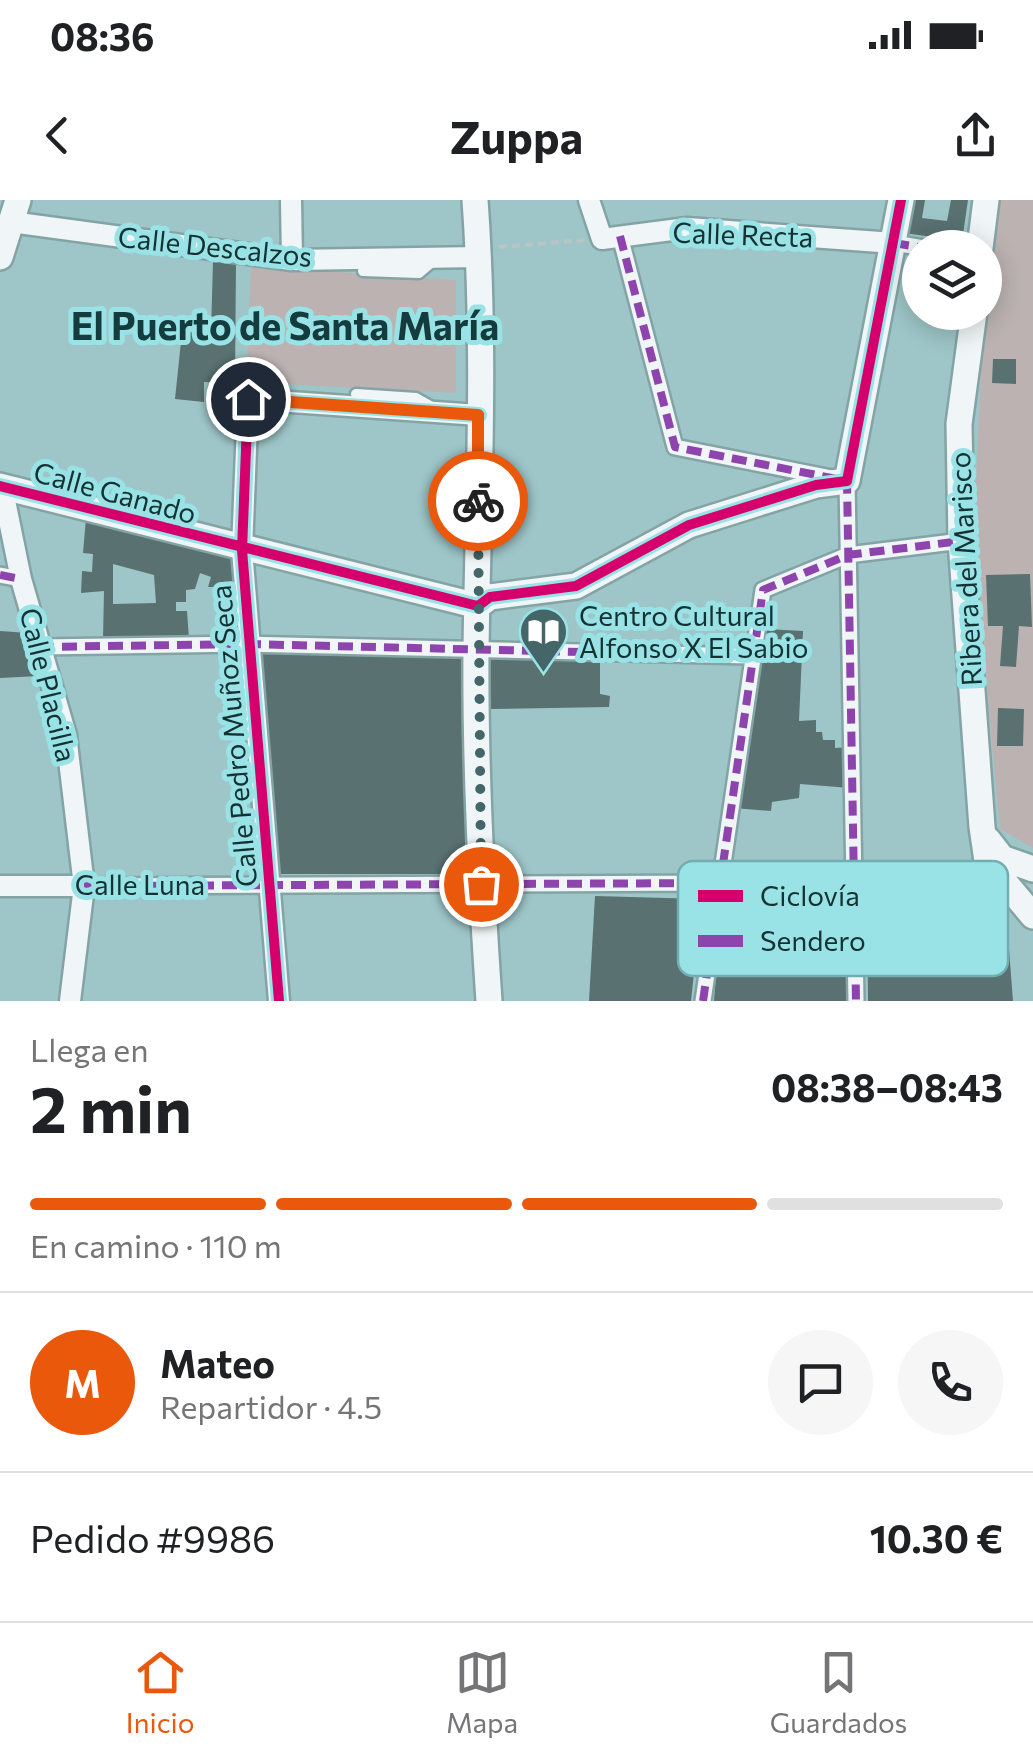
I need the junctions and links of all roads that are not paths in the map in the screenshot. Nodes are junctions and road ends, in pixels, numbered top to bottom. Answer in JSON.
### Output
{"nodes":[{"id":1,"x":291,"y":200,"type":"edge"},
{"id":2,"x":474,"y":200,"type":"edge"},
{"id":3,"x":590,"y":200,"type":"edge"},
{"id":4,"x":901,"y":200,"type":"edge"},
{"id":5,"x":986,"y":200,"type":"edge"},
{"id":6,"x":15,"y":211,"type":"edge"},
{"id":7,"x":982,"y":230,"type":"edge"},
{"id":8,"x":611,"y":237,"type":"junction"},
{"id":9,"x":894,"y":243,"type":"junction"},
{"id":10,"x":902,"y":244,"type":"edge"},
{"id":11,"x":0,"y":257,"type":"edge"},
{"id":12,"x":479,"y":257,"type":"junction"},
{"id":13,"x":437,"y":258,"type":"junction"},
{"id":14,"x":292,"y":260,"type":"junction"},
{"id":15,"x":363,"y":270,"type":"dead end"},
{"id":16,"x":972,"y":330,"type":"edge"},
{"id":17,"x":356,"y":394,"type":"dead end"},
{"id":18,"x":442,"y":412,"type":"junction"},
{"id":19,"x":478,"y":415,"type":"junction"},
{"id":20,"x":847,"y":481,"type":"junction"},
{"id":21,"x":1,"y":486,"type":"edge"},
{"id":22,"x":962,"y":541,"type":"junction"},
{"id":23,"x":242,"y":550,"type":"junction"},
{"id":24,"x":848,"y":556,"type":"junction"},
{"id":25,"x":10,"y":577,"type":"edge"},
{"id":26,"x":478,"y":606,"type":"junction"},
{"id":27,"x":248,"y":644,"type":"junction"},
{"id":28,"x":39,"y":647,"type":"junction"},
{"id":29,"x":476,"y":649,"type":"junction"},
{"id":30,"x":750,"y":656,"type":"junction"},
{"id":31,"x":982,"y":827,"type":"junction"},
{"id":32,"x":720,"y":861,"type":"edge"},
{"id":33,"x":856,"y":861,"type":"edge"},
{"id":34,"x":987,"y":861,"type":"edge"},
{"id":35,"x":1033,"y":869,"type":"edge"},
{"id":36,"x":1008,"y":876,"type":"edge"},
{"id":37,"x":1008,"y":879,"type":"edge"},
{"id":38,"x":1033,"y":880,"type":"edge"},
{"id":39,"x":678,"y":883,"type":"edge"},
{"id":40,"x":269,"y":884,"type":"junction"},
{"id":41,"x":481,"y":884,"type":"junction"},
{"id":42,"x":0,"y":886,"type":"edge"},
{"id":43,"x":84,"y":886,"type":"junction"},
{"id":44,"x":1008,"y":887,"type":"edge"},
{"id":45,"x":1031,"y":909,"type":"edge"},
{"id":46,"x":706,"y":976,"type":"edge"},
{"id":47,"x":856,"y":976,"type":"edge"},
{"id":48,"x":70,"y":1001,"type":"edge"},
{"id":49,"x":278,"y":1001,"type":"edge"},
{"id":50,"x":489,"y":1001,"type":"edge"},
{"id":51,"x":703,"y":1001,"type":"edge"},
{"id":52,"x":856,"y":1001,"type":"edge"}],
"edges":[{"from":1,"to":14,"type":"street"},
{"from":2,"to":12,"type":"street"},
{"from":3,"to":8,"type":"street"},
{"from":4,"to":9,"type":"street"},
{"from":5,"to":7,"type":"street"},
{"from":6,"to":11,"type":"street"},
{"from":6,"to":14,"type":"street","name":"Calle Descalzos"},
{"from":8,"to":9,"type":"street","name":"Calle Recta"},
{"from":8,"to":20,"type":"street"},
{"from":9,"to":10,"type":"street","name":"Calle Recta"},
{"from":9,"to":20,"type":"street"},
{"from":12,"to":13,"type":"street","name":"Calle Descalzos"},
{"from":12,"to":19,"type":"street"},
{"from":13,"to":14,"type":"street","name":"Calle Descalzos"},
{"from":13,"to":15,"type":"lane"},
{"from":16,"to":22,"type":"street","name":"Ribera del Marisco"},
{"from":17,"to":18,"type":"lane"},
{"from":18,"to":19,"type":"street","name":"Calle Pedro Muñoz Seca"},
{"from":18,"to":23,"type":"street","name":"Calle Pedro Muñoz Seca"},
{"from":19,"to":26,"type":"street"},
{"from":20,"to":24,"type":"street"},
{"from":20,"to":26,"type":"street","name":"Calle Ganado"},
{"from":21,"to":23,"type":"street","name":"Calle Ganado"},
{"from":21,"to":25,"type":"street","name":"Calle Placilla"},
{"from":22,"to":24,"type":"street"},
{"from":22,"to":31,"type":"street","name":"Ribera del Marisco"},
{"from":23,"to":26,"type":"street","name":"Calle Ganado"},
{"from":23,"to":27,"type":"street","name":"Calle Pedro Muñoz Seca"},
{"from":24,"to":30,"type":"street"},
{"from":24,"to":33,"type":"street"},
{"from":25,"to":28,"type":"street","name":"Calle Placilla"},
{"from":26,"to":29,"type":"street"},
{"from":27,"to":28,"type":"street"},
{"from":27,"to":29,"type":"street"},
{"from":27,"to":40,"type":"street","name":"Calle Pedro Muñoz Seca"},
{"from":28,"to":43,"type":"street","name":"Calle Placilla"},
{"from":29,"to":30,"type":"street"},
{"from":29,"to":41,"type":"street"},
{"from":30,"to":32,"type":"street"},
{"from":31,"to":34,"type":"street","name":"Ribera del Marisco"},
{"from":31,"to":35,"type":"street"},
{"from":35,"to":36,"type":"street"},
{"from":37,"to":38,"type":"street"},
{"from":39,"to":41,"type":"street","name":"Calle Luna"},
{"from":40,"to":41,"type":"street","name":"Calle Luna"},
{"from":40,"to":43,"type":"street","name":"Calle Luna"},
{"from":40,"to":49,"type":"street","name":"Calle Pedro Muñoz Seca"},
{"from":41,"to":50,"type":"street"},
{"from":42,"to":43,"type":"street","name":"Calle Luna"},
{"from":43,"to":48,"type":"street","name":"Calle Placilla"},
{"from":44,"to":45,"type":"street"},
{"from":46,"to":51,"type":"street"},
{"from":47,"to":52,"type":"street"}]}
